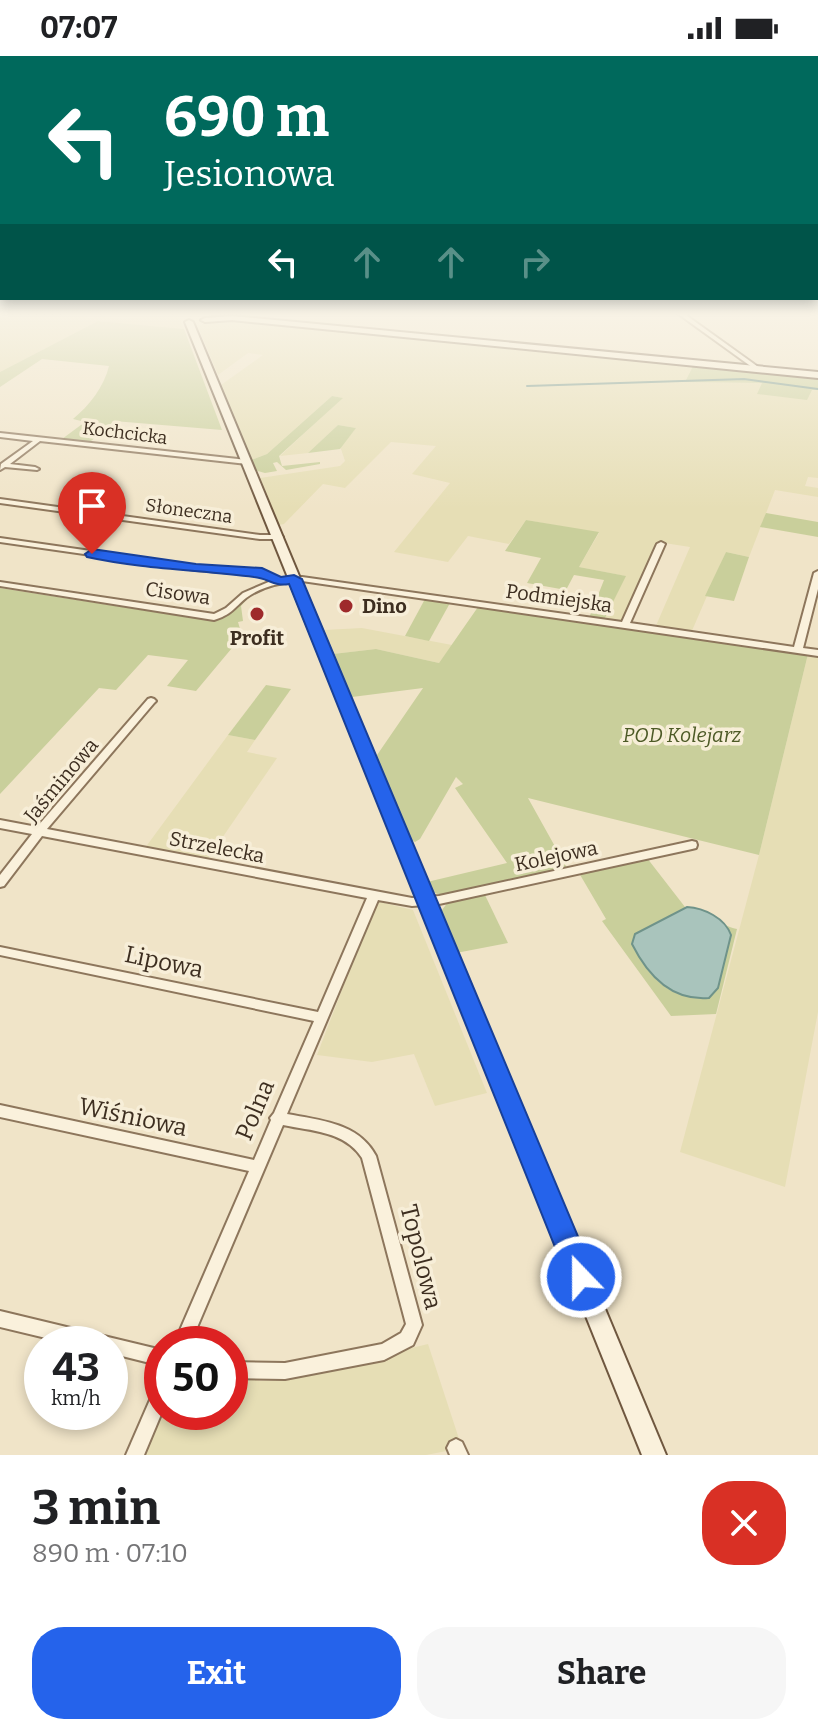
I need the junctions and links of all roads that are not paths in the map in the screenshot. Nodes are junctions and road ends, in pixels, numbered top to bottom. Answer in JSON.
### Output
{"nodes":[{"id":1,"x":216,"y":378,"type":"edge"},
{"id":2,"x":0,"y":435,"type":"edge"},
{"id":3,"x":39,"y":439,"type":"junction"},
{"id":4,"x":247,"y":462,"type":"junction"},
{"id":5,"x":3,"y":464,"type":"edge"},
{"id":6,"x":35,"y":469,"type":"dead end"},
{"id":7,"x":0,"y":501,"type":"edge"},
{"id":8,"x":279,"y":537,"type":"junction"},
{"id":9,"x":0,"y":540,"type":"edge"},
{"id":10,"x":661,"y":544,"type":"dead end"},
{"id":11,"x":262,"y":573,"type":"junction"},
{"id":12,"x":818,"y":573,"type":"edge"},
{"id":13,"x":286,"y":580,"type":"junction"},
{"id":14,"x":0,"y":584,"type":"edge"},
{"id":15,"x":243,"y":596,"type":"junction"},
{"id":16,"x":625,"y":625,"type":"junction"},
{"id":17,"x":798,"y":650,"type":"junction"},
{"id":18,"x":818,"y":653,"type":"edge"},
{"id":19,"x":151,"y":701,"type":"dead end"},
{"id":20,"x":0,"y":824,"type":"edge"},
{"id":21,"x":39,"y":832,"type":"junction"},
{"id":22,"x":692,"y":845,"type":"dead end"},
{"id":23,"x":0,"y":883,"type":"edge"},
{"id":24,"x":374,"y":895,"type":"junction"},
{"id":25,"x":427,"y":902,"type":"junction"},
{"id":26,"x":0,"y":951,"type":"edge"},
{"id":27,"x":320,"y":1017,"type":"junction"},
{"id":28,"x":0,"y":1111,"type":"edge"},
{"id":29,"x":277,"y":1118,"type":"junction"},
{"id":30,"x":257,"y":1167,"type":"junction"},
{"id":31,"x":0,"y":1319,"type":"edge"},
{"id":32,"x":29,"y":1326,"type":"edge"},
{"id":33,"x":190,"y":1326,"type":"edge"},
{"id":34,"x":248,"y":1370,"type":"edge"},
{"id":35,"x":146,"y":1430,"type":"edge"},
{"id":36,"x":135,"y":1455,"type":"edge"},
{"id":37,"x":654,"y":1455,"type":"edge"}],
"edges":[{"from":1,"to":4,"type":"main road"},
{"from":2,"to":3,"type":"street","name":"Kochcicka"},
{"from":3,"to":4,"type":"street","name":"Kochcicka"},
{"from":3,"to":5,"type":"street"},
{"from":4,"to":8,"type":"main road"},
{"from":5,"to":6,"type":"street"},
{"from":7,"to":8,"type":"street","name":"Słoneczna"},
{"from":8,"to":13,"type":"main road"},
{"from":9,"to":11,"type":"street"},
{"from":10,"to":16,"type":"street"},
{"from":11,"to":13,"type":"street"},
{"from":11,"to":15,"type":"street"},
{"from":12,"to":17,"type":"street"},
{"from":13,"to":15,"type":"street","name":"Cisowa"},
{"from":13,"to":16,"type":"street","name":"Podmiejska"},
{"from":13,"to":25,"type":"main road"},
{"from":14,"to":15,"type":"street","name":"Cisowa"},
{"from":16,"to":17,"type":"street","name":"Podmiejska"},
{"from":17,"to":18,"type":"street","name":"Podmiejska"},
{"from":19,"to":21,"type":"street","name":"Jaśminowa"},
{"from":20,"to":21,"type":"street","name":"Strzelecka"},
{"from":21,"to":23,"type":"street","name":"Jaśminowa"},
{"from":21,"to":24,"type":"street","name":"Strzelecka"},
{"from":22,"to":25,"type":"street","name":"Kolejowa"},
{"from":24,"to":25,"type":"street","name":"Strzelecka"},
{"from":24,"to":27,"type":"street","name":"Polna"},
{"from":25,"to":37,"type":"main road"},
{"from":26,"to":27,"type":"street","name":"Lipowa"},
{"from":27,"to":29,"type":"street","name":"Polna"},
{"from":28,"to":30,"type":"street","name":"Wiśniowa"},
{"from":29,"to":30,"type":"street","name":"Polna"},
{"from":29,"to":34,"type":"street","name":"Topolowa"},
{"from":30,"to":33,"type":"street","name":"Polna"},
{"from":31,"to":32,"type":"street"},
{"from":35,"to":36,"type":"street"}]}
